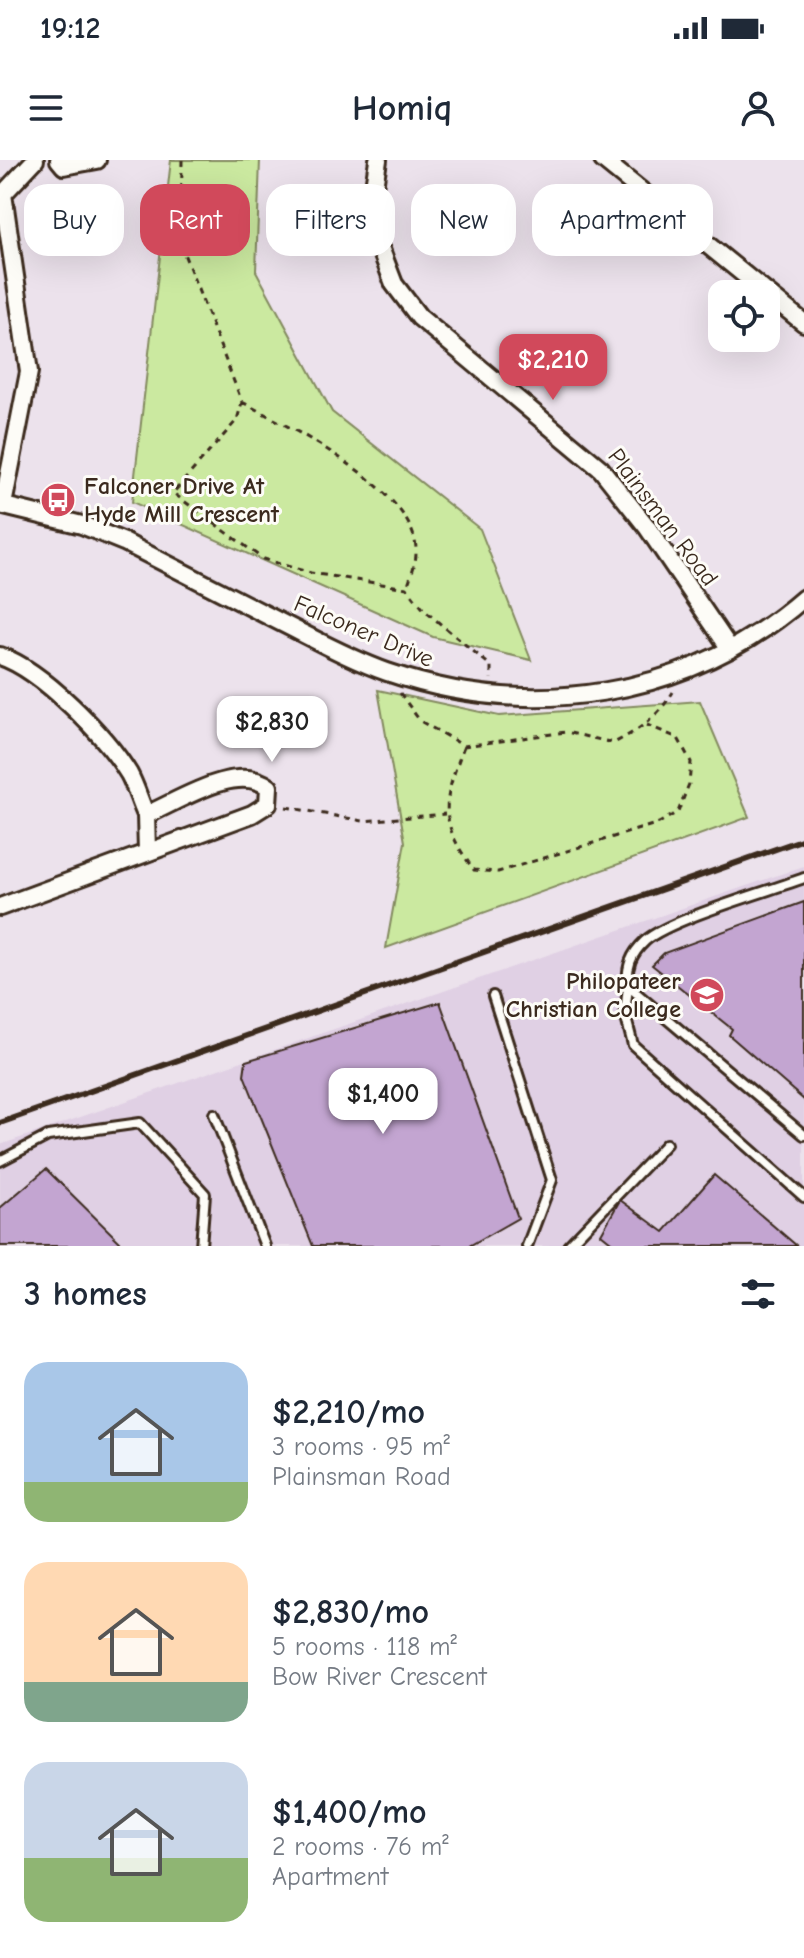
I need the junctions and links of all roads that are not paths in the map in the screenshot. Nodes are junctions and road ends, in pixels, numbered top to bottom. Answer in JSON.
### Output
{"nodes":[{"id":1,"x":35,"y":160,"type":"edge"},
{"id":2,"x":59,"y":160,"type":"edge"},
{"id":3,"x":97,"y":160,"type":"edge"},
{"id":4,"x":378,"y":160,"type":"edge"},
{"id":5,"x":603,"y":160,"type":"edge"},
{"id":6,"x":2,"y":194,"type":"edge"},
{"id":7,"x":804,"y":323,"type":"edge"},
{"id":8,"x":1,"y":505,"type":"edge"},
{"id":9,"x":804,"y":598,"type":"edge"},
{"id":10,"x":730,"y":649,"type":"junction"},
{"id":11,"x":0,"y":656,"type":"edge"},
{"id":12,"x":146,"y":815,"type":"junction"},
{"id":13,"x":147,"y":852,"type":"junction"},
{"id":14,"x":804,"y":878,"type":"edge"},
{"id":15,"x":0,"y":907,"type":"edge"},
{"id":16,"x":628,"y":986,"type":"junction"},
{"id":17,"x":493,"y":996,"type":"dead end"},
{"id":18,"x":214,"y":1114,"type":"dead end"},
{"id":19,"x":804,"y":1135,"type":"edge"},
{"id":20,"x":666,"y":1144,"type":"dead end"},
{"id":21,"x":0,"y":1161,"type":"edge"},
{"id":22,"x":804,"y":1197,"type":"edge"},
{"id":23,"x":201,"y":1246,"type":"edge"},
{"id":24,"x":265,"y":1246,"type":"edge"},
{"id":25,"x":527,"y":1246,"type":"edge"},
{"id":26,"x":568,"y":1246,"type":"edge"}],
"edges":[{"from":1,"to":6,"type":"street"},
{"from":2,"to":3,"type":"street"},
{"from":4,"to":10,"type":"street","name":"Plainsman Road"},
{"from":5,"to":7,"type":"street"},
{"from":6,"to":8,"type":"street"},
{"from":8,"to":10,"type":"street","name":"Falconer Drive"},
{"from":9,"to":10,"type":"street","name":"Falconer Drive"},
{"from":11,"to":12,"type":"street"},
{"from":12,"to":13,"type":"street"},
{"from":12,"to":13,"type":"street"},
{"from":13,"to":15,"type":"street"},
{"from":14,"to":16,"type":"lane"},
{"from":16,"to":19,"type":"lane"},
{"from":16,"to":22,"type":"lane"},
{"from":17,"to":25,"type":"lane"},
{"from":18,"to":24,"type":"lane"},
{"from":20,"to":26,"type":"lane"},
{"from":21,"to":23,"type":"lane"}]}
